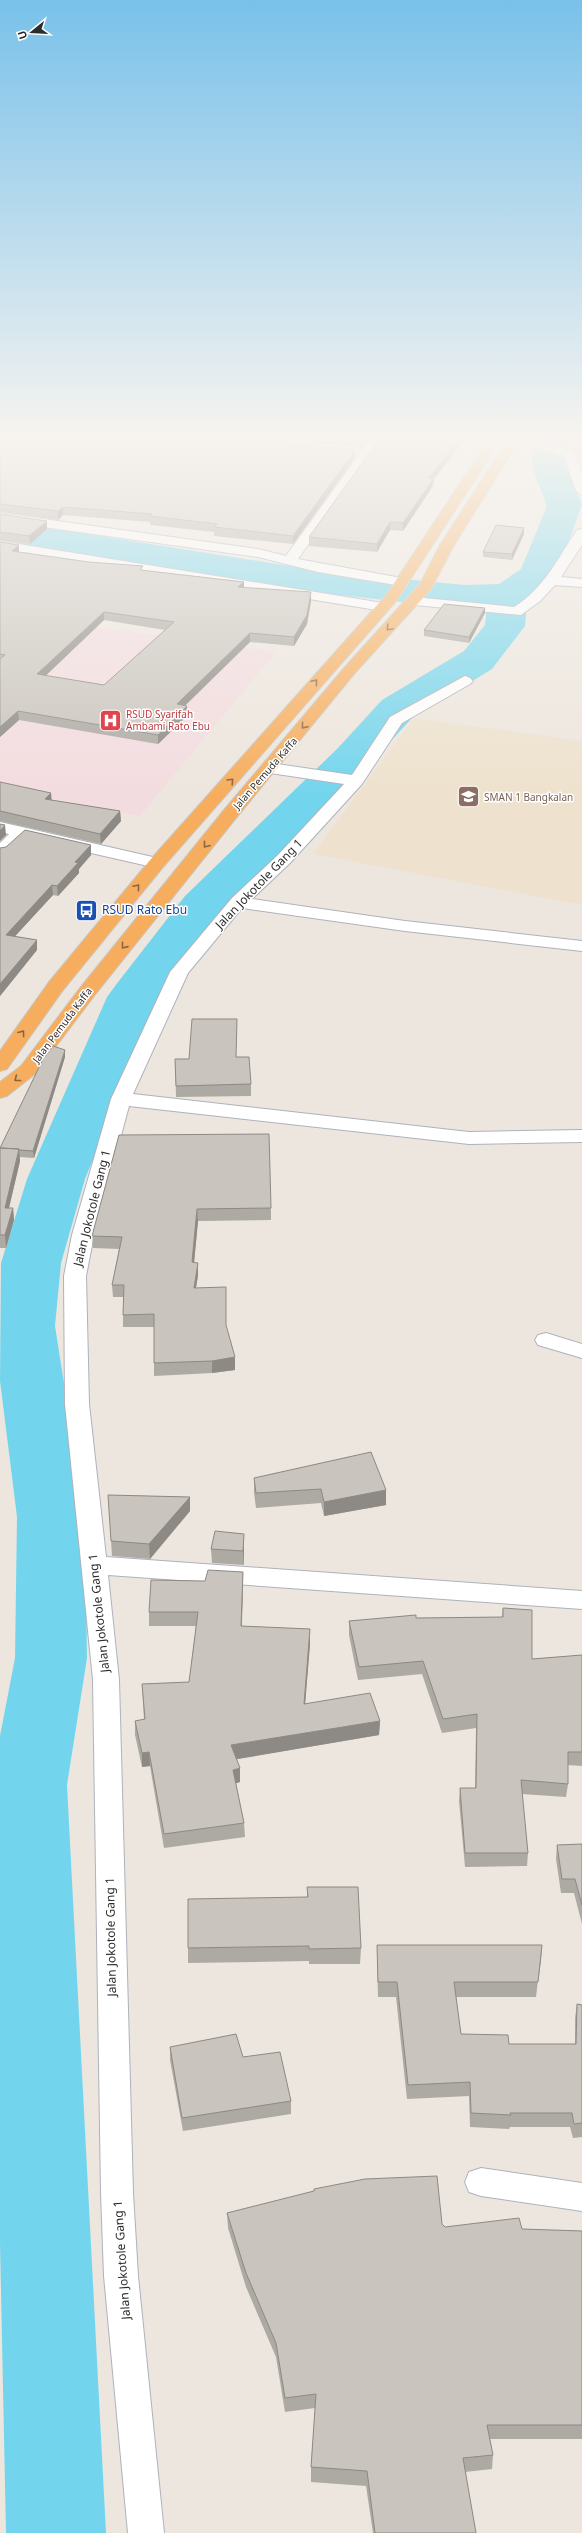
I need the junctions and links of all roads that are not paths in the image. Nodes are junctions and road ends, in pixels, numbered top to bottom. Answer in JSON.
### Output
{"nodes":[{"id":1,"x":117,"y":559,"type":"edge"},
{"id":2,"x":287,"y":559,"type":"edge"},
{"id":3,"x":417,"y":559,"type":"edge"},
{"id":4,"x":440,"y":559,"type":"edge"},
{"id":5,"x":575,"y":559,"type":"edge"},
{"id":6,"x":290,"y":560,"type":"joint"},
{"id":7,"x":552,"y":580,"type":"junction"},
{"id":8,"x":582,"y":583,"type":"edge"},
{"id":9,"x":395,"y":593,"type":"junction"},
{"id":10,"x":415,"y":600,"type":"junction"},
{"id":11,"x":465,"y":681,"type":"dead end"},
{"id":12,"x":270,"y":768,"type":"junction"},
{"id":13,"x":351,"y":780,"type":"junction"},
{"id":14,"x":0,"y":827,"type":"edge"},
{"id":15,"x":21,"y":832,"type":"junction"},
{"id":16,"x":0,"y":852,"type":"edge"},
{"id":17,"x":157,"y":863,"type":"junction"},
{"id":18,"x":238,"y":902,"type":"junction"},
{"id":19,"x":582,"y":946,"type":"edge"},
{"id":20,"x":0,"y":1065,"type":"edge"},
{"id":21,"x":0,"y":1092,"type":"edge"},
{"id":22,"x":121,"y":1099,"type":"junction"},
{"id":23,"x":582,"y":1136,"type":"edge"},
{"id":24,"x":546,"y":1340,"type":"dead end"},
{"id":25,"x":582,"y":1351,"type":"edge"},
{"id":26,"x":94,"y":1565,"type":"junction"},
{"id":27,"x":582,"y":1600,"type":"edge"},
{"id":28,"x":481,"y":2182,"type":"dead end"},
{"id":29,"x":582,"y":2197,"type":"edge"},
{"id":30,"x":146,"y":2533,"type":"edge"}],
"edges":[{"from":1,"to":9,"type":"street"},
{"from":2,"to":6,"type":"street"},
{"from":3,"to":9,"type":"highway","name":"Jalan Pemuda Kaffa"},
{"from":4,"to":10,"type":"highway","name":"Jalan Pemuda Kaffa"},
{"from":5,"to":7,"type":"street"},
{"from":6,"to":9,"type":"street"},
{"from":7,"to":8,"type":"street"},
{"from":7,"to":10,"type":"street"},
{"from":17,"to":9,"type":"highway","name":"Jalan Pemuda Kaffa","one_way":true},
{"from":10,"to":12,"type":"highway","name":"Jalan Pemuda Kaffa","one_way":true},
{"from":11,"to":13,"type":"street","name":"Jalan Jokotole Gang 1"},
{"from":12,"to":13,"type":"street"},
{"from":12,"to":21,"type":"highway","name":"Jalan Pemuda Kaffa","one_way":true},
{"from":13,"to":18,"type":"street","name":"Jalan Jokotole Gang 1"},
{"from":14,"to":15,"type":"street"},
{"from":15,"to":16,"type":"street"},
{"from":15,"to":17,"type":"street"},
{"from":20,"to":17,"type":"highway","name":"Jalan Pemuda Kaffa","one_way":true},
{"from":18,"to":19,"type":"street"},
{"from":18,"to":22,"type":"street","name":"Jalan Jokotole Gang 1"},
{"from":22,"to":23,"type":"street"},
{"from":22,"to":26,"type":"street","name":"Jalan Jokotole Gang 1"},
{"from":24,"to":25,"type":"street"},
{"from":26,"to":27,"type":"street"},
{"from":26,"to":30,"type":"street","name":"Jalan Jokotole Gang 1"},
{"from":28,"to":29,"type":"street"}]}
